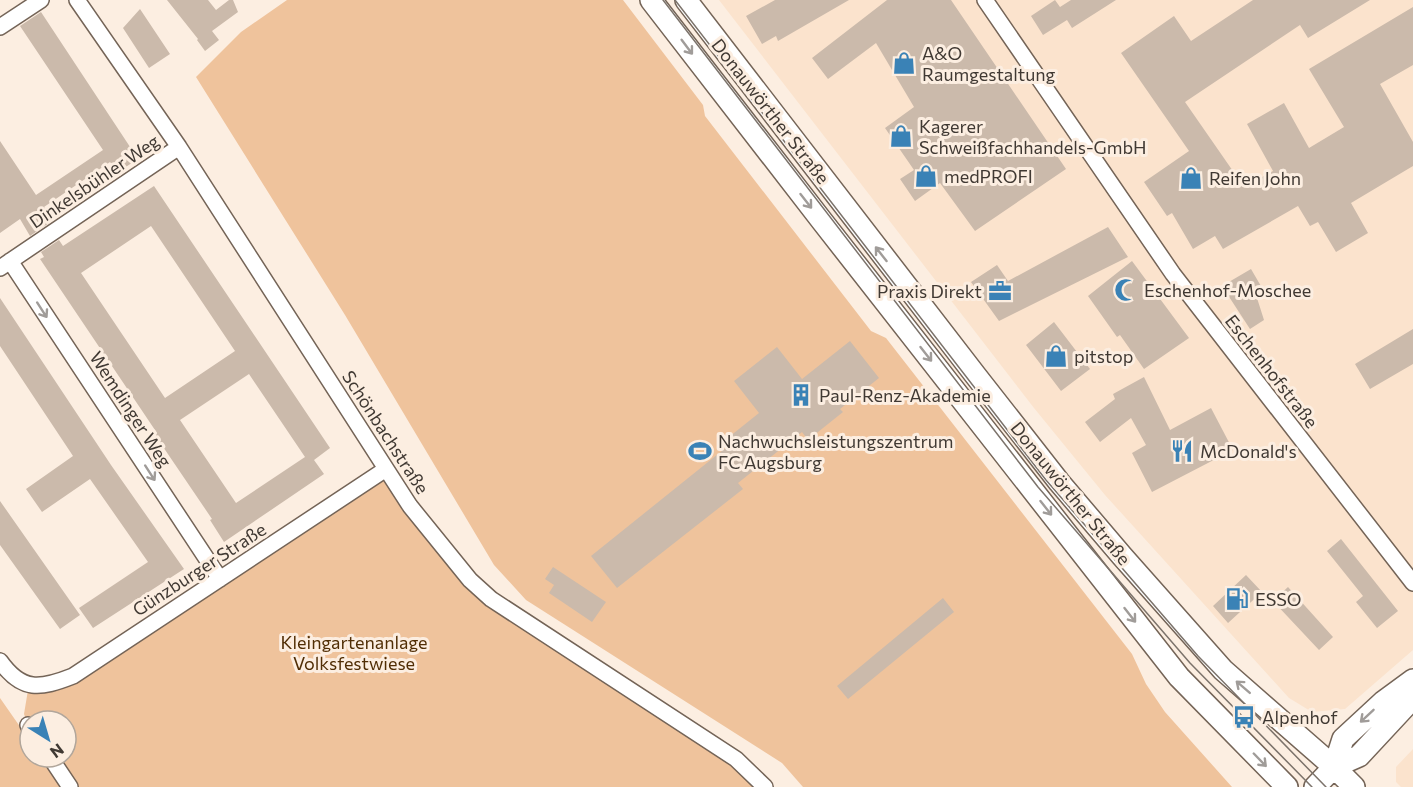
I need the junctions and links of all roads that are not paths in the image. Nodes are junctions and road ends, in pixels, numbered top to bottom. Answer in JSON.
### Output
{"nodes":[{"id":1,"x":41,"y":0,"type":"edge"},
{"id":2,"x":77,"y":0,"type":"edge"},
{"id":3,"x":651,"y":0,"type":"edge"},
{"id":4,"x":686,"y":0,"type":"edge"},
{"id":5,"x":985,"y":0,"type":"edge"},
{"id":6,"x":0,"y":27,"type":"edge"},
{"id":7,"x":179,"y":147,"type":"junction"},
{"id":8,"x":5,"y":265,"type":"edge"},
{"id":9,"x":386,"y":469,"type":"junction"},
{"id":10,"x":220,"y":579,"type":"junction"},
{"id":11,"x":1413,"y":583,"type":"edge"},
{"id":12,"x":0,"y":661,"type":"edge"},
{"id":13,"x":1413,"y":680,"type":"edge"},
{"id":14,"x":1413,"y":698,"type":"edge"},
{"id":15,"x":1334,"y":767,"type":"junction"},
{"id":16,"x":58,"y":769,"type":"edge"},
{"id":17,"x":70,"y":787,"type":"edge"},
{"id":18,"x":765,"y":787,"type":"edge"},
{"id":19,"x":1287,"y":787,"type":"edge"},
{"id":20,"x":1315,"y":787,"type":"edge"},
{"id":21,"x":1354,"y":787,"type":"edge"}],
"edges":[{"from":1,"to":6,"type":"street"},
{"from":2,"to":7,"type":"street","name":"Schönbachstraße"},
{"from":3,"to":19,"type":"main road","name":"Donauwörther Straße","one_way":true},
{"from":15,"to":4,"type":"main road","name":"Donauwörther Straße","one_way":true},
{"from":5,"to":11,"type":"street","name":"Eschenhofstraße"},
{"from":7,"to":8,"type":"street","name":"Dinkelsbühler Weg"},
{"from":7,"to":9,"type":"street","name":"Schönbachstraße"},
{"from":8,"to":10,"type":"street","name":"Wemdinger Weg","one_way":true},
{"from":9,"to":10,"type":"street","name":"Günzburger Straße"},
{"from":9,"to":18,"type":"street","name":"Schönbachstraße"},
{"from":10,"to":12,"type":"street","name":"Günzburger Straße"},
{"from":13,"to":15,"type":"main road","one_way":true},
{"from":14,"to":15,"type":"main road"},
{"from":15,"to":20,"type":"main road"},
{"from":15,"to":21,"type":"main road","name":"Donauwörther Straße"},
{"from":16,"to":17,"type":"street"}]}
